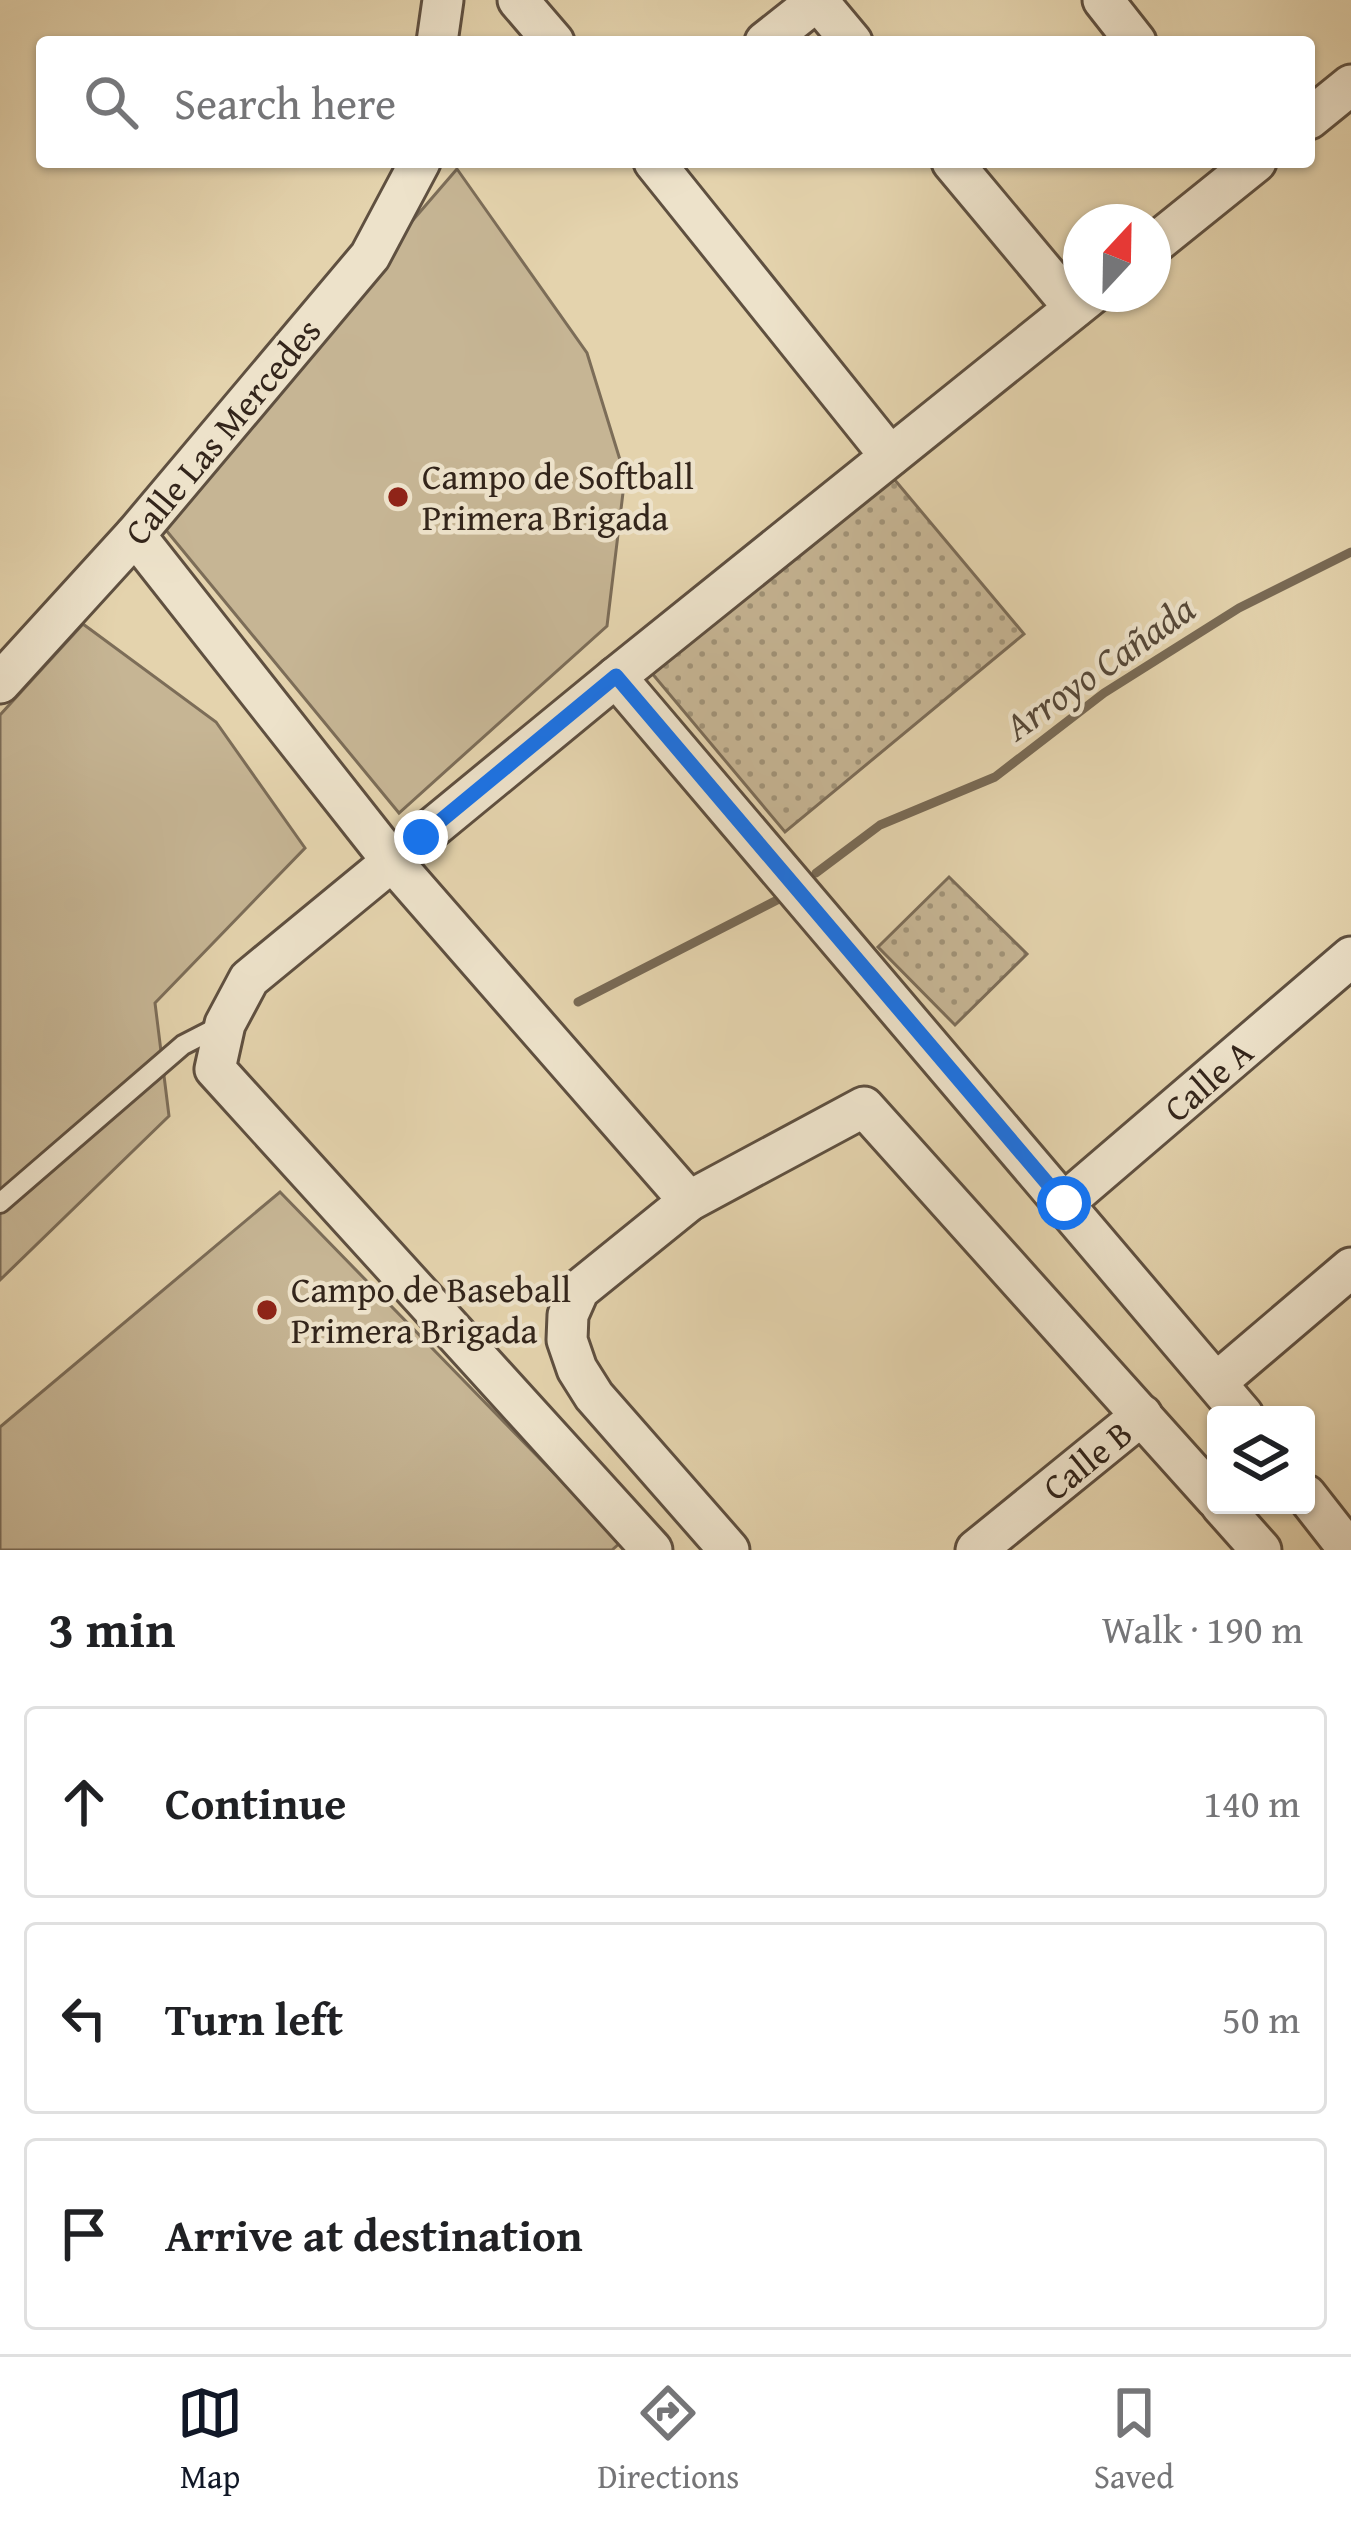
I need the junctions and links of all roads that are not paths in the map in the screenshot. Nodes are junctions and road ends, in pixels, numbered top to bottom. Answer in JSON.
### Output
{"nodes":[{"id":1,"x":443,"y":0,"type":"edge"},
{"id":2,"x":518,"y":0,"type":"edge"},
{"id":3,"x":818,"y":0,"type":"edge"},
{"id":4,"x":1103,"y":0,"type":"edge"},
{"id":5,"x":438,"y":36,"type":"edge"},
{"id":6,"x":549,"y":36,"type":"edge"},
{"id":7,"x":773,"y":36,"type":"edge"},
{"id":8,"x":847,"y":36,"type":"edge"},
{"id":9,"x":1131,"y":36,"type":"edge"},
{"id":10,"x":1351,"y":86,"type":"edge"},
{"id":11,"x":1315,"y":114,"type":"edge"},
{"id":12,"x":417,"y":168,"type":"edge"},
{"id":13,"x":659,"y":168,"type":"edge"},
{"id":14,"x":958,"y":168,"type":"edge"},
{"id":15,"x":1241,"y":168,"type":"edge"},
{"id":16,"x":1171,"y":229,"type":"edge"},
{"id":17,"x":1063,"y":280,"type":"edge"},
{"id":18,"x":1069,"y":312,"type":"edge"},
{"id":19,"x":890,"y":456,"type":"junction"},
{"id":20,"x":135,"y":535,"type":"junction"},
{"id":21,"x":616,"y":676,"type":"junction"},
{"id":22,"x":0,"y":683,"type":"edge"},
{"id":23,"x":392,"y":861,"type":"junction"},
{"id":24,"x":1351,"y":957,"type":"edge"},
{"id":25,"x":225,"y":1024,"type":"junction"},
{"id":26,"x":689,"y":1201,"type":"junction"},
{"id":27,"x":0,"y":1203,"type":"edge"},
{"id":28,"x":1064,"y":1203,"type":"junction"},
{"id":29,"x":1351,"y":1268,"type":"edge"},
{"id":30,"x":1217,"y":1382,"type":"junction"},
{"id":31,"x":1236,"y":1406,"type":"edge"},
{"id":32,"x":1142,"y":1415,"type":"junction"},
{"id":33,"x":1207,"y":1488,"type":"edge"},
{"id":34,"x":1315,"y":1507,"type":"edge"},
{"id":35,"x":1230,"y":1514,"type":"edge"},
{"id":36,"x":652,"y":1550,"type":"edge"},
{"id":37,"x":728,"y":1550,"type":"edge"},
{"id":38,"x":976,"y":1550,"type":"edge"},
{"id":39,"x":1261,"y":1550,"type":"edge"},
{"id":40,"x":1349,"y":1550,"type":"edge"}],
"edges":[{"from":1,"to":5,"type":"street"},
{"from":2,"to":6,"type":"street"},
{"from":3,"to":7,"type":"street"},
{"from":3,"to":8,"type":"street"},
{"from":4,"to":9,"type":"street"},
{"from":10,"to":11,"type":"street"},
{"from":12,"to":20,"type":"street","name":"Calle Las Mercedes"},
{"from":13,"to":19,"type":"street"},
{"from":14,"to":17,"type":"street"},
{"from":15,"to":16,"type":"street"},
{"from":18,"to":19,"type":"street"},
{"from":19,"to":21,"type":"street"},
{"from":20,"to":22,"type":"street","name":"Calle Las Mercedes"},
{"from":20,"to":23,"type":"street"},
{"from":21,"to":23,"type":"street"},
{"from":21,"to":28,"type":"street"},
{"from":23,"to":25,"type":"street"},
{"from":23,"to":26,"type":"street"},
{"from":24,"to":28,"type":"street","name":"Calle A"},
{"from":25,"to":27,"type":"lane"},
{"from":25,"to":36,"type":"street"},
{"from":26,"to":32,"type":"street"},
{"from":26,"to":37,"type":"street"},
{"from":28,"to":30,"type":"street"},
{"from":29,"to":30,"type":"street"},
{"from":30,"to":31,"type":"street"},
{"from":32,"to":33,"type":"street"},
{"from":32,"to":38,"type":"street","name":"Calle B"},
{"from":34,"to":40,"type":"street"},
{"from":35,"to":39,"type":"street"}]}
